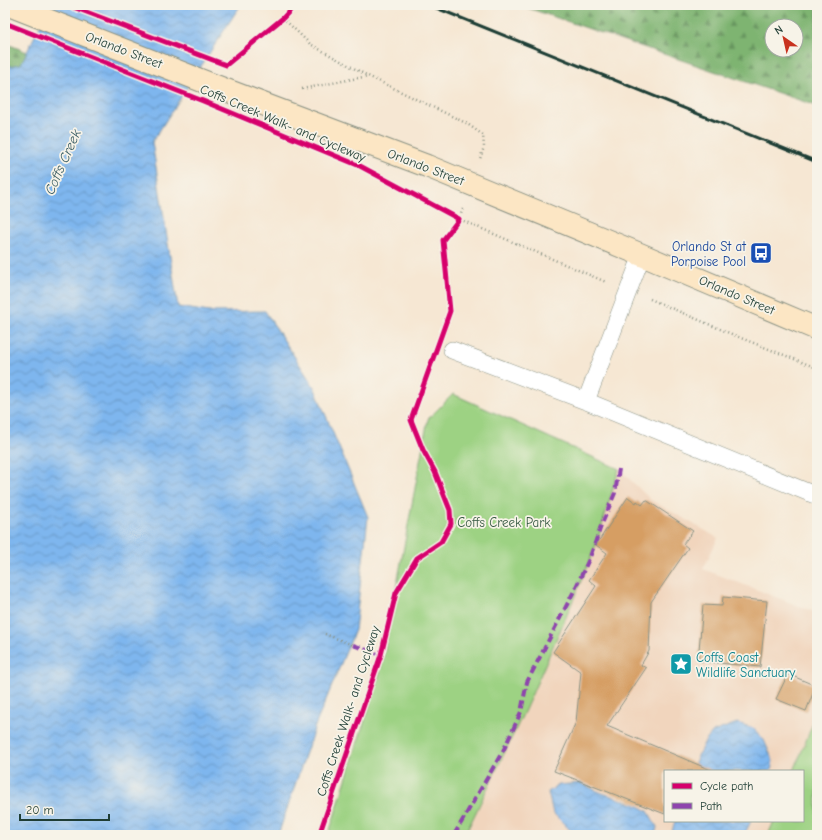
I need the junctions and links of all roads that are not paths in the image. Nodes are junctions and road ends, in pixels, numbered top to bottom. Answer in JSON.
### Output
{"nodes":[{"id":1,"x":19,"y":7,"type":"edge"},
{"id":2,"x":642,"y":255,"type":"junction"},
{"id":3,"x":817,"y":329,"type":"edge"},
{"id":4,"x":452,"y":350,"type":"dead end"},
{"id":5,"x":586,"y":401,"type":"junction"},
{"id":6,"x":817,"y":496,"type":"edge"}],
"edges":[{"from":1,"to":2,"type":"street","name":"Orlando Street"},
{"from":2,"to":3,"type":"street","name":"Orlando Street"},
{"from":2,"to":5,"type":"lane"},
{"from":4,"to":5,"type":"lane"},
{"from":5,"to":6,"type":"lane"}]}
